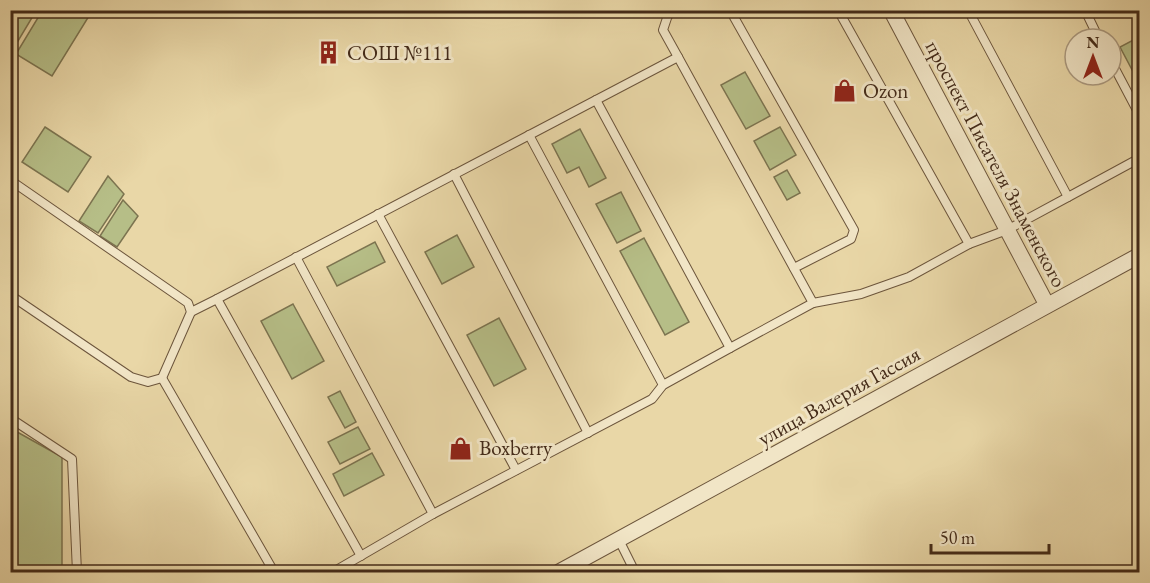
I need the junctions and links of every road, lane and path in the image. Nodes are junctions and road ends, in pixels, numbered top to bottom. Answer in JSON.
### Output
{"nodes":[{"id":1,"x":678,"y":10,"type":"edge"},
{"id":2,"x":730,"y":10,"type":"edge"},
{"id":3,"x":838,"y":10,"type":"edge"},
{"id":4,"x":891,"y":10,"type":"edge"},
{"id":5,"x":968,"y":10,"type":"edge"},
{"id":6,"x":1085,"y":10,"type":"edge"},
{"id":7,"x":1093,"y":27,"type":"edge"},
{"id":8,"x":678,"y":57,"type":"junction"},
{"id":9,"x":1123,"y":84,"type":"edge"},
{"id":10,"x":596,"y":100,"type":"junction"},
{"id":11,"x":1140,"y":116,"type":"edge"},
{"id":12,"x":529,"y":135,"type":"junction"},
{"id":13,"x":1140,"y":158,"type":"edge"},
{"id":14,"x":454,"y":174,"type":"junction"},
{"id":15,"x":10,"y":180,"type":"edge"},
{"id":16,"x":1068,"y":197,"type":"junction"},
{"id":17,"x":378,"y":214,"type":"junction"},
{"id":18,"x":1007,"y":230,"type":"junction"},
{"id":19,"x":969,"y":244,"type":"junction"},
{"id":20,"x":1140,"y":255,"type":"edge"},
{"id":21,"x":297,"y":257,"type":"junction"},
{"id":22,"x":794,"y":268,"type":"junction"},
{"id":23,"x":10,"y":295,"type":"edge"},
{"id":24,"x":217,"y":298,"type":"junction"},
{"id":25,"x":813,"y":303,"type":"junction"},
{"id":26,"x":1047,"y":305,"type":"junction"},
{"id":27,"x":191,"y":312,"type":"junction"},
{"id":28,"x":730,"y":348,"type":"junction"},
{"id":29,"x":162,"y":378,"type":"junction"},
{"id":30,"x":663,"y":385,"type":"junction"},
{"id":31,"x":10,"y":418,"type":"edge"},
{"id":32,"x":588,"y":433,"type":"junction"},
{"id":33,"x":516,"y":470,"type":"junction"},
{"id":34,"x":433,"y":514,"type":"junction"},
{"id":35,"x":619,"y":540,"type":"junction"},
{"id":36,"x":361,"y":556,"type":"junction"},
{"id":37,"x":77,"y":573,"type":"edge"},
{"id":38,"x":274,"y":573,"type":"edge"},
{"id":39,"x":333,"y":573,"type":"edge"},
{"id":40,"x":558,"y":573,"type":"edge"},
{"id":41,"x":635,"y":573,"type":"edge"}],
"edges":[{"from":1,"to":8,"type":"lane"},
{"from":2,"to":22,"type":"lane"},
{"from":3,"to":19,"type":"lane"},
{"from":4,"to":18,"type":"street","name":"проспект Писателя Знаменского"},
{"from":5,"to":16,"type":"lane"},
{"from":6,"to":7,"type":"lane"},
{"from":8,"to":10,"type":"lane"},
{"from":8,"to":22,"type":"lane"},
{"from":9,"to":11,"type":"lane"},
{"from":10,"to":12,"type":"lane"},
{"from":10,"to":28,"type":"lane"},
{"from":12,"to":14,"type":"lane"},
{"from":12,"to":30,"type":"lane"},
{"from":13,"to":16,"type":"lane"},
{"from":14,"to":17,"type":"lane"},
{"from":14,"to":32,"type":"lane"},
{"from":15,"to":27,"type":"lane"},
{"from":16,"to":18,"type":"lane"},
{"from":17,"to":21,"type":"lane"},
{"from":17,"to":33,"type":"lane"},
{"from":18,"to":19,"type":"lane"},
{"from":18,"to":26,"type":"street","name":"проспект Писателя Знаменского"},
{"from":19,"to":25,"type":"lane"},
{"from":20,"to":26,"type":"street","name":"улица Валерия Гассия"},
{"from":21,"to":24,"type":"lane"},
{"from":21,"to":34,"type":"lane"},
{"from":22,"to":25,"type":"lane"},
{"from":23,"to":29,"type":"lane"},
{"from":24,"to":27,"type":"lane"},
{"from":24,"to":36,"type":"lane"},
{"from":25,"to":28,"type":"lane"},
{"from":26,"to":35,"type":"street","name":"улица Валерия Гассия"},
{"from":27,"to":29,"type":"lane"},
{"from":28,"to":30,"type":"lane"},
{"from":29,"to":38,"type":"lane"},
{"from":30,"to":32,"type":"lane"},
{"from":31,"to":37,"type":"lane"},
{"from":32,"to":33,"type":"lane"},
{"from":33,"to":34,"type":"lane"},
{"from":34,"to":36,"type":"lane"},
{"from":35,"to":40,"type":"street","name":"улица Валерия Гассия"},
{"from":35,"to":41,"type":"lane"},
{"from":36,"to":39,"type":"lane"}]}
